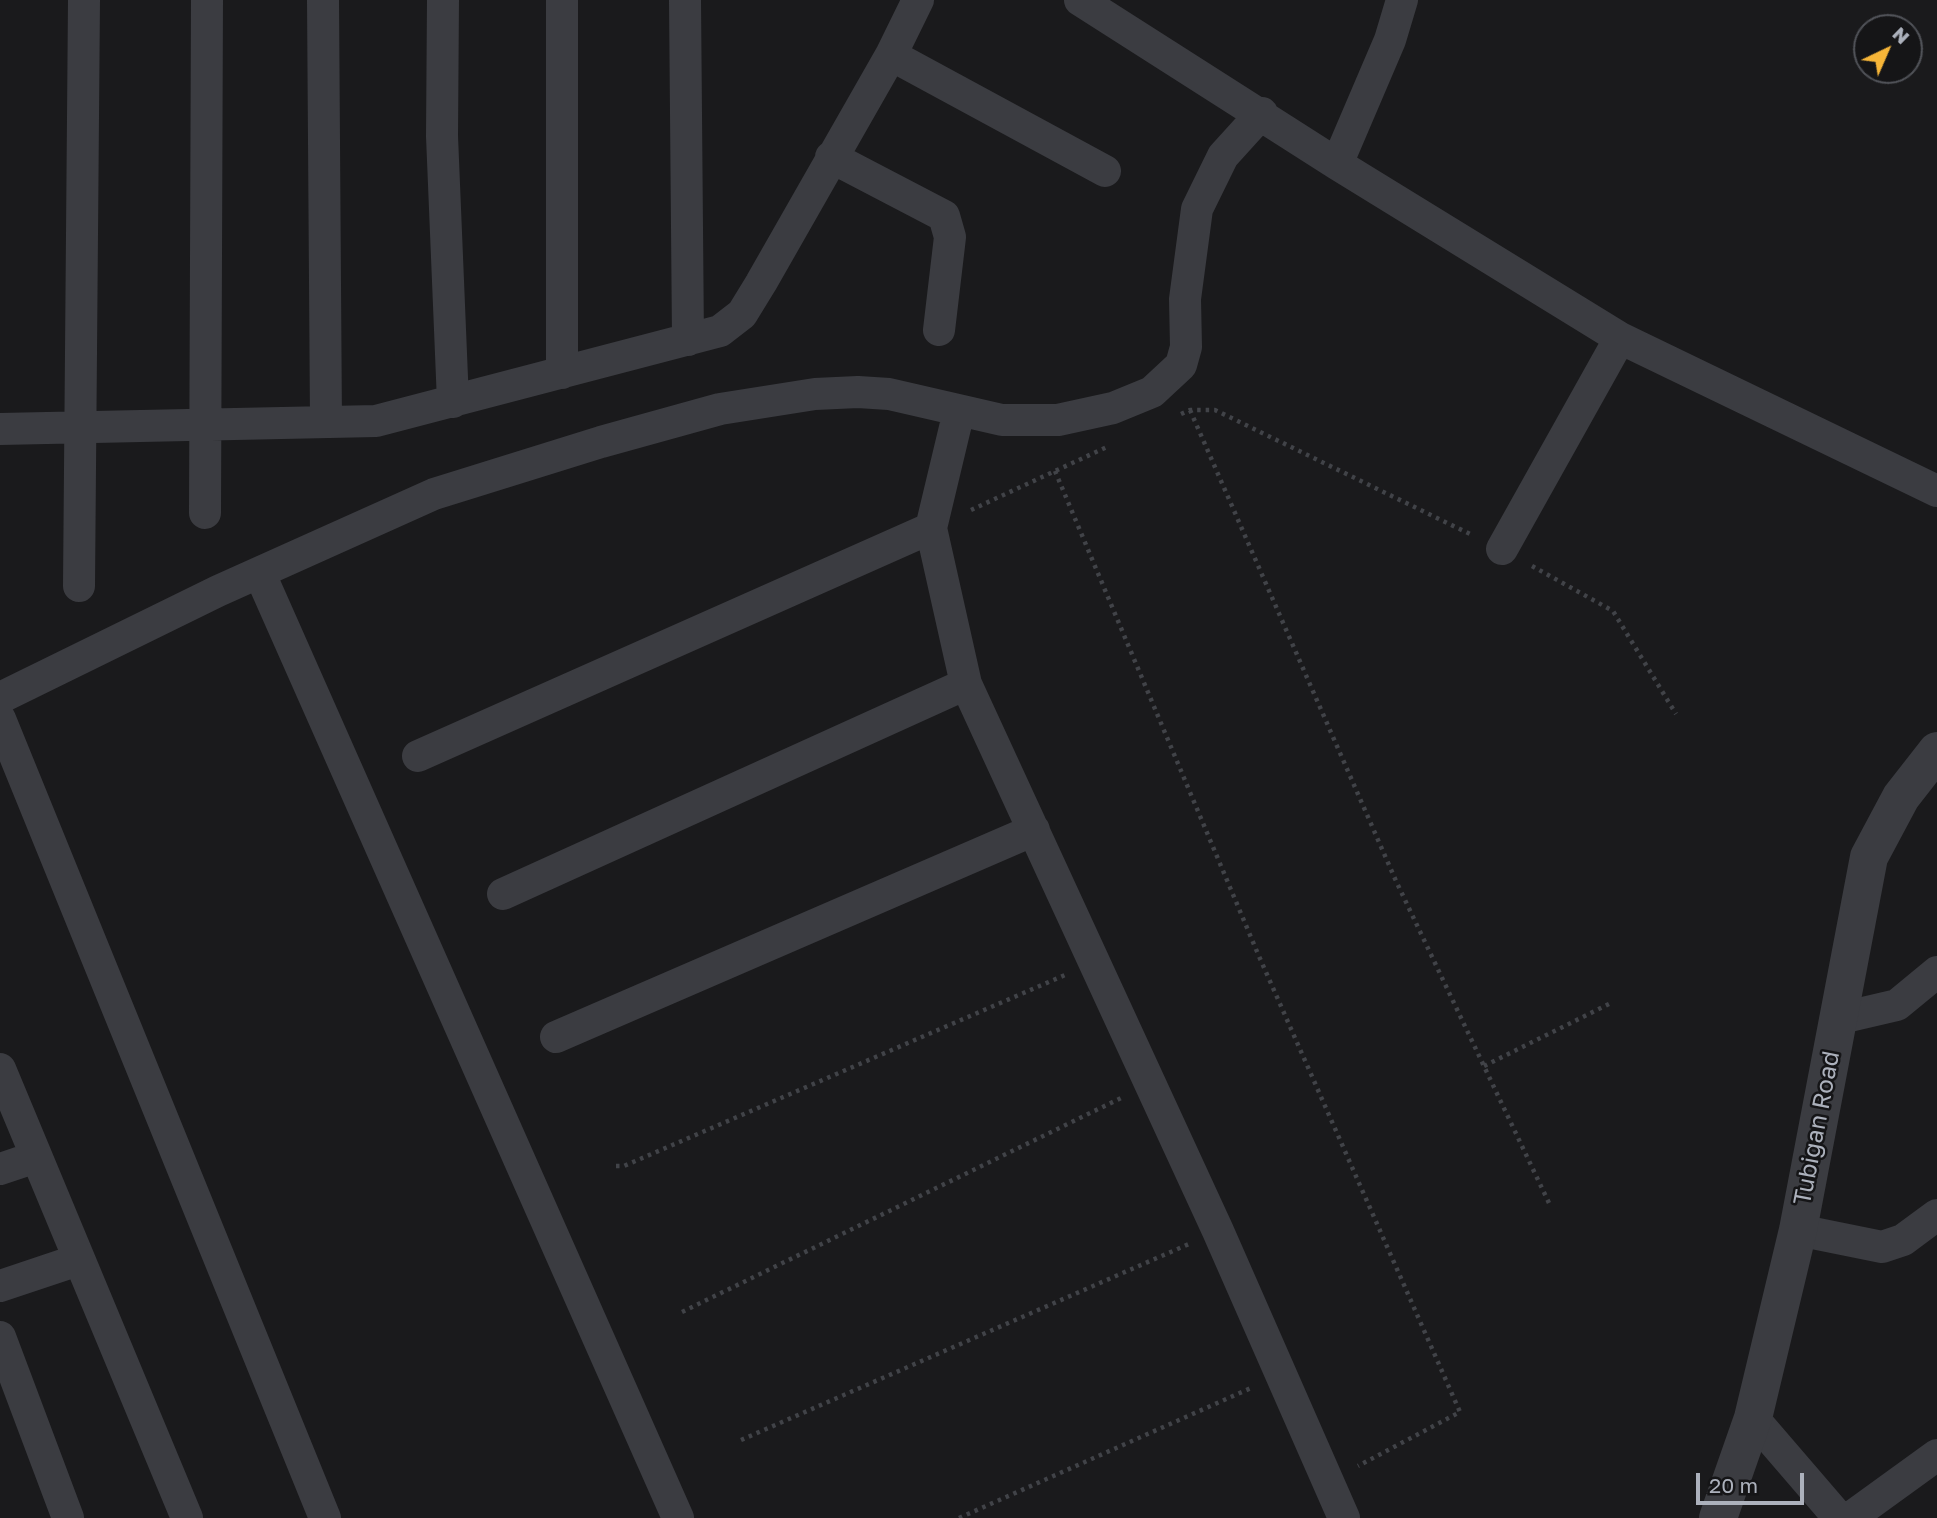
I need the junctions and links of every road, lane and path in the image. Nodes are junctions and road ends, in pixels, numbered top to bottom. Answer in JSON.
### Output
{"nodes":[{"id":1,"x":84,"y":0,"type":"edge"},
{"id":2,"x":207,"y":0,"type":"edge"},
{"id":3,"x":323,"y":0,"type":"edge"},
{"id":4,"x":443,"y":0,"type":"edge"},
{"id":5,"x":562,"y":0,"type":"edge"},
{"id":6,"x":685,"y":0,"type":"edge"},
{"id":7,"x":918,"y":0,"type":"edge"},
{"id":8,"x":1080,"y":0,"type":"edge"},
{"id":9,"x":1402,"y":0,"type":"edge"},
{"id":10,"x":891,"y":55,"type":"junction"},
{"id":11,"x":1262,"y":113,"type":"junction"},
{"id":12,"x":831,"y":157,"type":"junction"},
{"id":13,"x":1337,"y":164,"type":"junction"},
{"id":14,"x":1105,"y":171,"type":"dead end"},
{"id":15,"x":939,"y":330,"type":"dead end"},
{"id":16,"x":1620,"y":338,"type":"junction"},
{"id":17,"x":688,"y":340,"type":"junction"},
{"id":18,"x":562,"y":373,"type":"junction"},
{"id":19,"x":453,"y":402,"type":"junction"},
{"id":20,"x":1189,"y":410,"type":"junction"},
{"id":21,"x":959,"y":411,"type":"junction"},
{"id":22,"x":1177,"y":416,"type":"dead end"},
{"id":23,"x":326,"y":422,"type":"junction"},
{"id":24,"x":207,"y":424,"type":"junction"},
{"id":25,"x":82,"y":427,"type":"junction"},
{"id":26,"x":0,"y":429,"type":"edge"},
{"id":27,"x":1116,"y":443,"type":"dead end"},
{"id":28,"x":1055,"y":471,"type":"junction"},
{"id":29,"x":1937,"y":491,"type":"edge"},
{"id":30,"x":205,"y":513,"type":"dead end"},
{"id":31,"x":931,"y":528,"type":"junction"},
{"id":32,"x":1502,"y":549,"type":"junction"},
{"id":33,"x":260,"y":574,"type":"junction"},
{"id":34,"x":79,"y":586,"type":"dead end"},
{"id":35,"x":966,"y":684,"type":"junction"},
{"id":36,"x":0,"y":698,"type":"edge"},
{"id":37,"x":1676,"y":714,"type":"dead end"},
{"id":38,"x":0,"y":719,"type":"edge"},
{"id":39,"x":1937,"y":751,"type":"edge"},
{"id":40,"x":418,"y":756,"type":"dead end"},
{"id":41,"x":1034,"y":830,"type":"junction"},
{"id":42,"x":503,"y":894,"type":"dead end"},
{"id":43,"x":1095,"y":963,"type":"junction"},
{"id":44,"x":1937,"y":972,"type":"edge"},
{"id":45,"x":1611,"y":1003,"type":"dead end"},
{"id":46,"x":1837,"y":1019,"type":"junction"},
{"id":47,"x":556,"y":1037,"type":"dead end"},
{"id":48,"x":1484,"y":1066,"type":"junction"},
{"id":49,"x":0,"y":1069,"type":"edge"},
{"id":50,"x":1150,"y":1084,"type":"junction"},
{"id":51,"x":36,"y":1157,"type":"junction"},
{"id":52,"x":616,"y":1166,"type":"dead end"},
{"id":53,"x":0,"y":1169,"type":"edge"},
{"id":54,"x":1549,"y":1203,"type":"dead end"},
{"id":55,"x":1937,"y":1215,"type":"edge"},
{"id":56,"x":1798,"y":1230,"type":"junction"},
{"id":57,"x":1218,"y":1231,"type":"junction"},
{"id":58,"x":78,"y":1260,"type":"junction"},
{"id":59,"x":0,"y":1286,"type":"edge"},
{"id":60,"x":682,"y":1312,"type":"dead end"},
{"id":61,"x":0,"y":1337,"type":"edge"},
{"id":62,"x":1281,"y":1375,"type":"junction"},
{"id":63,"x":1753,"y":1419,"type":"junction"},
{"id":64,"x":741,"y":1440,"type":"dead end"},
{"id":65,"x":1937,"y":1455,"type":"edge"},
{"id":66,"x":1328,"y":1482,"type":"junction"},
{"id":67,"x":68,"y":1518,"type":"edge"},
{"id":68,"x":187,"y":1518,"type":"edge"},
{"id":69,"x":326,"y":1518,"type":"edge"},
{"id":70,"x":678,"y":1518,"type":"edge"},
{"id":71,"x":959,"y":1518,"type":"edge"},
{"id":72,"x":1344,"y":1518,"type":"edge"},
{"id":73,"x":1718,"y":1518,"type":"edge"},
{"id":74,"x":1839,"y":1518,"type":"edge"},
{"id":75,"x":1850,"y":1518,"type":"edge"}],
"edges":[{"from":1,"to":25,"type":"street"},
{"from":2,"to":24,"type":"street"},
{"from":3,"to":23,"type":"street"},
{"from":4,"to":19,"type":"street"},
{"from":5,"to":18,"type":"street"},
{"from":6,"to":17,"type":"street"},
{"from":7,"to":10,"type":"street"},
{"from":8,"to":11,"type":"street"},
{"from":9,"to":13,"type":"street"},
{"from":10,"to":12,"type":"street"},
{"from":10,"to":14,"type":"street"},
{"from":11,"to":13,"type":"street"},
{"from":11,"to":21,"type":"street"},
{"from":12,"to":15,"type":"street"},
{"from":12,"to":17,"type":"street"},
{"from":13,"to":16,"type":"street"},
{"from":16,"to":29,"type":"street"},
{"from":16,"to":32,"type":"street"},
{"from":17,"to":18,"type":"street"},
{"from":18,"to":19,"type":"street"},
{"from":19,"to":23,"type":"street"},
{"from":20,"to":22,"type":"path"},
{"from":20,"to":32,"type":"path"},
{"from":20,"to":48,"type":"path"},
{"from":21,"to":31,"type":"street"},
{"from":21,"to":33,"type":"street"},
{"from":23,"to":24,"type":"street"},
{"from":24,"to":25,"type":"street"},
{"from":24,"to":30,"type":"street"},
{"from":25,"to":26,"type":"street"},
{"from":25,"to":34,"type":"street"},
{"from":27,"to":28,"type":"path"},
{"from":28,"to":31,"type":"path"},
{"from":28,"to":66,"type":"path"},
{"from":31,"to":35,"type":"street"},
{"from":31,"to":40,"type":"street"},
{"from":32,"to":37,"type":"path"},
{"from":33,"to":36,"type":"street"},
{"from":33,"to":70,"type":"street"},
{"from":35,"to":41,"type":"street"},
{"from":35,"to":42,"type":"street"},
{"from":38,"to":69,"type":"street"},
{"from":39,"to":46,"type":"street","name":"Tubigan Road"},
{"from":41,"to":43,"type":"street"},
{"from":41,"to":47,"type":"street"},
{"from":43,"to":50,"type":"street"},
{"from":43,"to":52,"type":"path"},
{"from":44,"to":46,"type":"street"},
{"from":45,"to":48,"type":"path"},
{"from":46,"to":56,"type":"street","name":"Tubigan Road"},
{"from":48,"to":54,"type":"path"},
{"from":49,"to":51,"type":"street"},
{"from":50,"to":57,"type":"street"},
{"from":50,"to":60,"type":"path"},
{"from":51,"to":53,"type":"street"},
{"from":51,"to":58,"type":"street"},
{"from":55,"to":56,"type":"street"},
{"from":56,"to":63,"type":"street","name":"Tubigan Road"},
{"from":57,"to":62,"type":"street"},
{"from":57,"to":64,"type":"path"},
{"from":58,"to":59,"type":"street"},
{"from":58,"to":68,"type":"street"},
{"from":61,"to":67,"type":"street"},
{"from":62,"to":66,"type":"street"},
{"from":62,"to":71,"type":"path"},
{"from":63,"to":73,"type":"street","name":"Tubigan Road"},
{"from":63,"to":74,"type":"street"},
{"from":65,"to":75,"type":"street"},
{"from":66,"to":72,"type":"street"}]}
